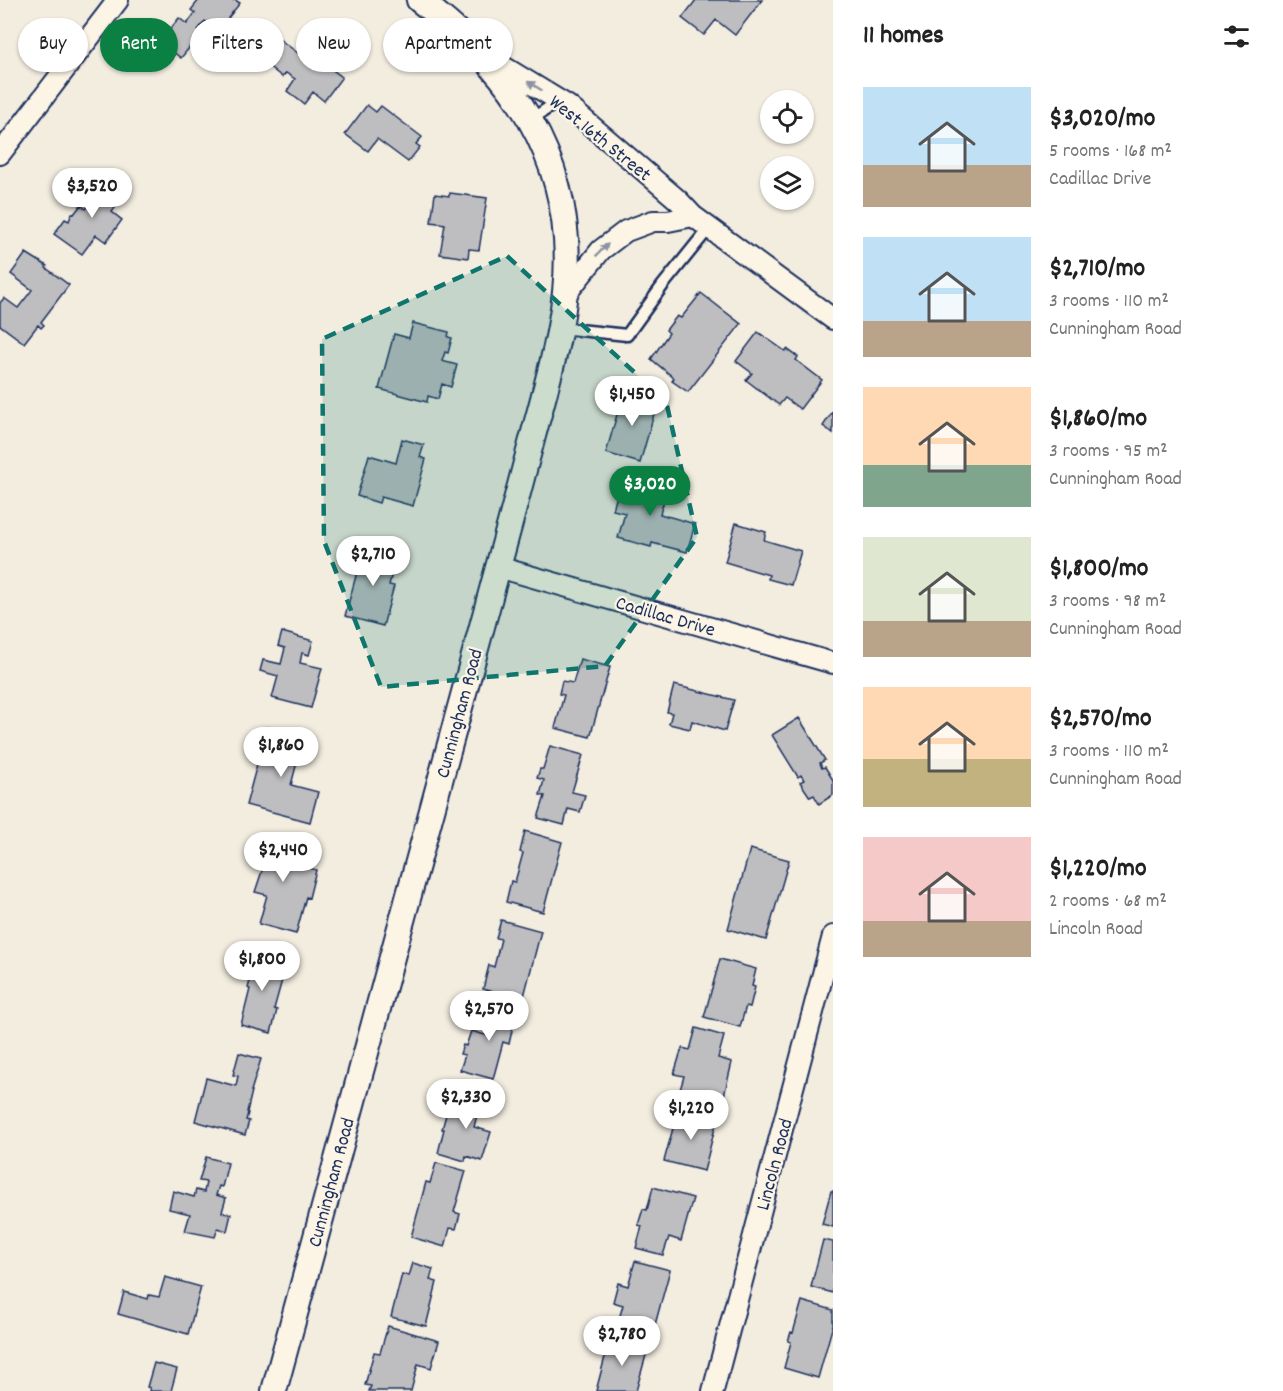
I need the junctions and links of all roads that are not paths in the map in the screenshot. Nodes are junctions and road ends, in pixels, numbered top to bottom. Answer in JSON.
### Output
{"nodes":[{"id":1,"x":118,"y":0,"type":"edge"},
{"id":2,"x":419,"y":0,"type":"edge"},
{"id":3,"x":441,"y":18,"type":"edge"},
{"id":4,"x":497,"y":72,"type":"edge"},
{"id":5,"x":513,"y":72,"type":"edge"},
{"id":6,"x":559,"y":100,"type":"junction"},
{"id":7,"x":530,"y":120,"type":"junction"},
{"id":8,"x":0,"y":154,"type":"edge"},
{"id":9,"x":701,"y":222,"type":"junction"},
{"id":10,"x":564,"y":295,"type":"junction"},
{"id":11,"x":833,"y":319,"type":"edge"},
{"id":12,"x":560,"y":328,"type":"junction"},
{"id":13,"x":498,"y":567,"type":"junction"},
{"id":14,"x":833,"y":663,"type":"edge"},
{"id":15,"x":833,"y":936,"type":"edge"},
{"id":16,"x":274,"y":1391,"type":"edge"},
{"id":17,"x":712,"y":1391,"type":"edge"}],
"edges":[{"from":1,"to":8,"type":"street"},
{"from":2,"to":3,"type":"street","name":"West 16th Street"},
{"from":4,"to":7,"type":"street","name":"Cunningham Road"},
{"from":6,"to":5,"type":"street","name":"West 16th Street","one_way":true},
{"from":6,"to":7,"type":"lane"},
{"from":6,"to":9,"type":"street","name":"West 16th Street"},
{"from":7,"to":10,"type":"street","name":"Cunningham Road"},
{"from":10,"to":9,"type":"street","one_way":true},
{"from":9,"to":11,"type":"street","name":"West 16th Street"},
{"from":9,"to":12,"type":"lane"},
{"from":10,"to":12,"type":"street","name":"Cunningham Road"},
{"from":12,"to":13,"type":"street","name":"Cunningham Road"},
{"from":13,"to":14,"type":"street","name":"Cadillac Drive"},
{"from":13,"to":16,"type":"street","name":"Cunningham Road"},
{"from":15,"to":17,"type":"street","name":"Lincoln Road"}]}
